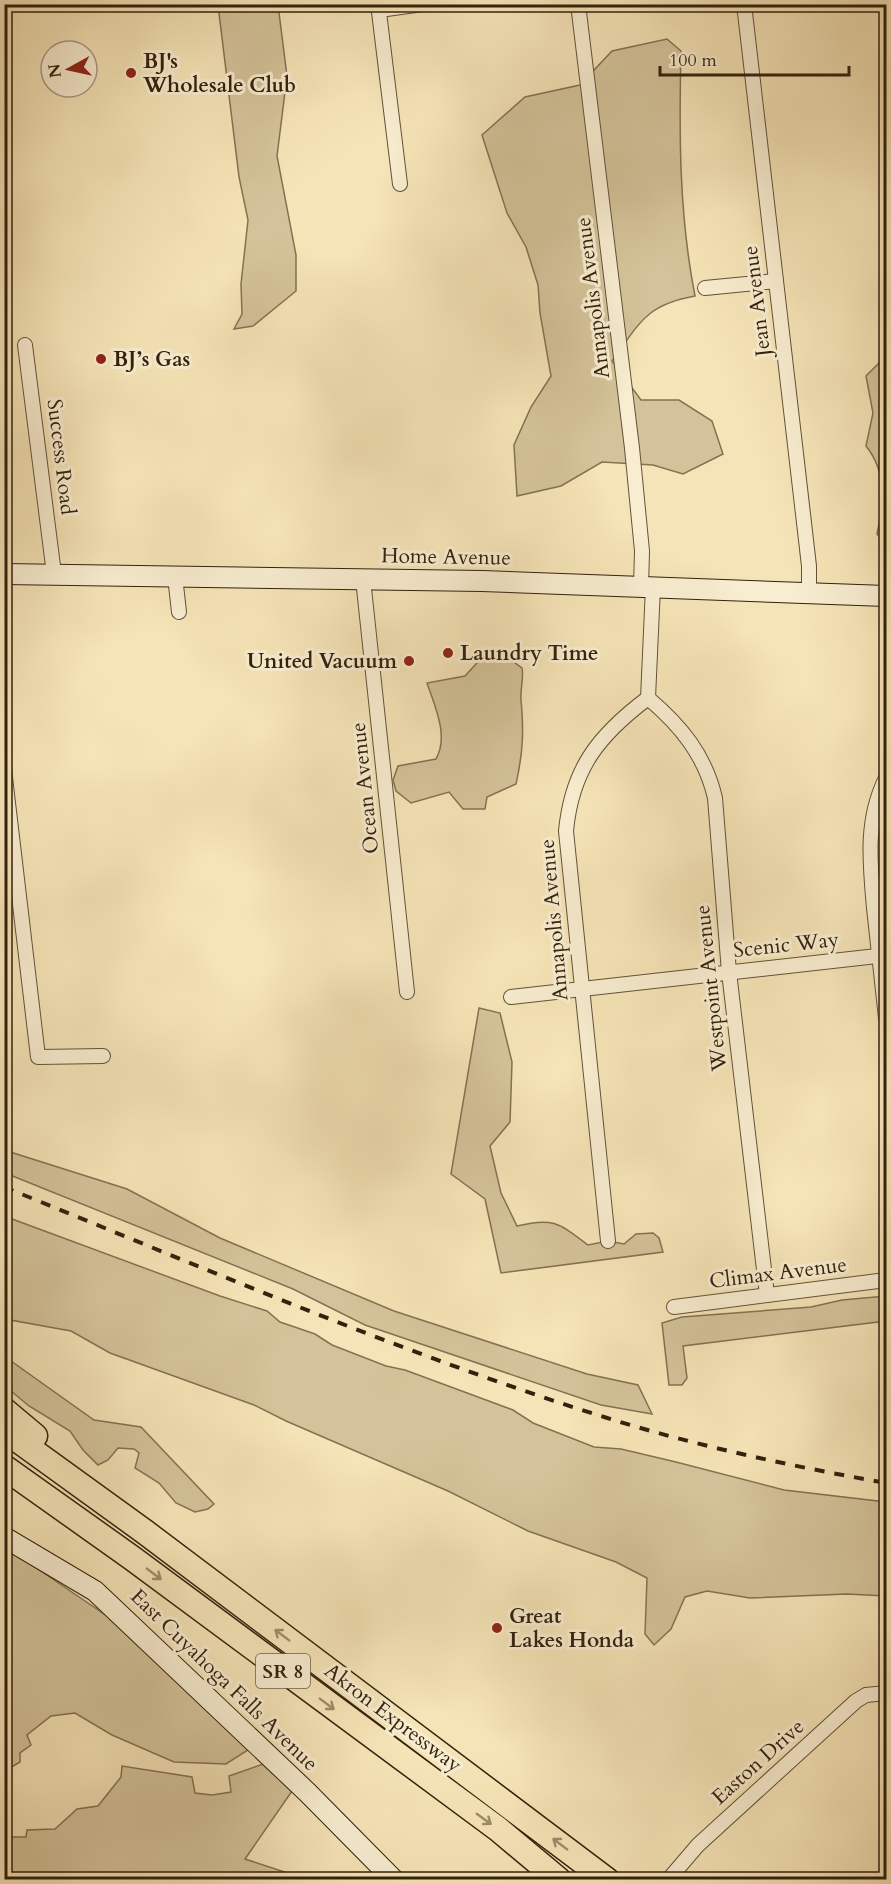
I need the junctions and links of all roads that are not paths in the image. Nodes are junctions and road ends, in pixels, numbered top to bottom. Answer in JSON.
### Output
{"nodes":[{"id":1,"x":423,"y":4,"type":"edge"},
{"id":2,"x":578,"y":4,"type":"edge"},
{"id":3,"x":744,"y":4,"type":"edge"},
{"id":4,"x":378,"y":7,"type":"edge"},
{"id":5,"x":400,"y":184,"type":"dead end"},
{"id":6,"x":776,"y":281,"type":"junction"},
{"id":7,"x":705,"y":288,"type":"dead end"},
{"id":8,"x":25,"y":345,"type":"dead end"},
{"id":9,"x":4,"y":574,"type":"edge"},
{"id":10,"x":54,"y":574,"type":"junction"},
{"id":11,"x":175,"y":576,"type":"junction"},
{"id":12,"x":363,"y":579,"type":"junction"},
{"id":13,"x":647,"y":587,"type":"junction"},
{"id":14,"x":809,"y":593,"type":"junction"},
{"id":15,"x":886,"y":596,"type":"edge"},
{"id":16,"x":179,"y":612,"type":"dead end"},
{"id":17,"x":648,"y":698,"type":"junction"},
{"id":18,"x":4,"y":769,"type":"edge"},
{"id":19,"x":886,"y":778,"type":"edge"},
{"id":20,"x":882,"y":955,"type":"edge"},
{"id":21,"x":729,"y":972,"type":"junction"},
{"id":22,"x":581,"y":989,"type":"junction"},
{"id":23,"x":407,"y":992,"type":"dead end"},
{"id":24,"x":511,"y":997,"type":"dead end"},
{"id":25,"x":886,"y":1018,"type":"edge"},
{"id":26,"x":103,"y":1056,"type":"dead end"},
{"id":27,"x":609,"y":1241,"type":"dead end"},
{"id":28,"x":886,"y":1280,"type":"edge"},
{"id":29,"x":766,"y":1295,"type":"junction"},
{"id":30,"x":674,"y":1306,"type":"dead end"},
{"id":31,"x":4,"y":1410,"type":"edge"},
{"id":32,"x":4,"y":1430,"type":"edge"},
{"id":33,"x":4,"y":1467,"type":"edge"},
{"id":34,"x":4,"y":1482,"type":"edge"},
{"id":35,"x":145,"y":1532,"type":"junction"},
{"id":36,"x":4,"y":1537,"type":"edge"},
{"id":37,"x":132,"y":1558,"type":"junction"},
{"id":38,"x":886,"y":1693,"type":"edge"},
{"id":39,"x":394,"y":1880,"type":"edge"},
{"id":40,"x":558,"y":1880,"type":"edge"},
{"id":41,"x":607,"y":1880,"type":"edge"},
{"id":42,"x":668,"y":1880,"type":"edge"}],
"edges":[{"from":1,"to":4,"type":"street"},
{"from":2,"to":13,"type":"street","name":"Annapolis Avenue"},
{"from":3,"to":6,"type":"street","name":"Jean Avenue"},
{"from":4,"to":5,"type":"street"},
{"from":6,"to":7,"type":"street"},
{"from":6,"to":14,"type":"street","name":"Jean Avenue"},
{"from":8,"to":10,"type":"street","name":"Success Road"},
{"from":9,"to":10,"type":"street","name":"Home Avenue"},
{"from":10,"to":11,"type":"street","name":"Home Avenue"},
{"from":11,"to":12,"type":"street","name":"Home Avenue"},
{"from":11,"to":16,"type":"street"},
{"from":12,"to":13,"type":"street","name":"Home Avenue"},
{"from":12,"to":23,"type":"street","name":"Ocean Avenue"},
{"from":13,"to":14,"type":"street","name":"Home Avenue"},
{"from":13,"to":17,"type":"street","name":"Annapolis Avenue"},
{"from":14,"to":15,"type":"street","name":"Home Avenue"},
{"from":17,"to":21,"type":"street","name":"Westpoint Avenue"},
{"from":17,"to":22,"type":"street","name":"Annapolis Avenue"},
{"from":18,"to":26,"type":"street"},
{"from":19,"to":20,"type":"street"},
{"from":20,"to":21,"type":"street","name":"Scenic Way"},
{"from":20,"to":25,"type":"street"},
{"from":21,"to":22,"type":"street","name":"Scenic Way"},
{"from":21,"to":29,"type":"street","name":"Westpoint Avenue"},
{"from":22,"to":24,"type":"street","name":"Scenic Way"},
{"from":22,"to":27,"type":"street","name":"Annapolis Avenue"},
{"from":28,"to":29,"type":"street","name":"Climax Avenue"},
{"from":29,"to":30,"type":"street","name":"Climax Avenue"},
{"from":31,"to":35,"type":"highway"},
{"from":32,"to":35,"type":"highway","name":"Akron Expressway","number":"SR 8"},
{"from":33,"to":37,"type":"highway","name":"Akron Expressway","number":"SR 8"},
{"from":34,"to":37,"type":"highway"},
{"from":41,"to":35,"type":"highway","name":"Akron Expressway","number":"SR 8","one_way":true},
{"from":36,"to":39,"type":"street","name":"East Cuyahoga Falls Avenue"},
{"from":37,"to":40,"type":"highway","name":"Akron Expressway","number":"SR 8","one_way":true},
{"from":38,"to":42,"type":"street","name":"Easton Drive"}]}
